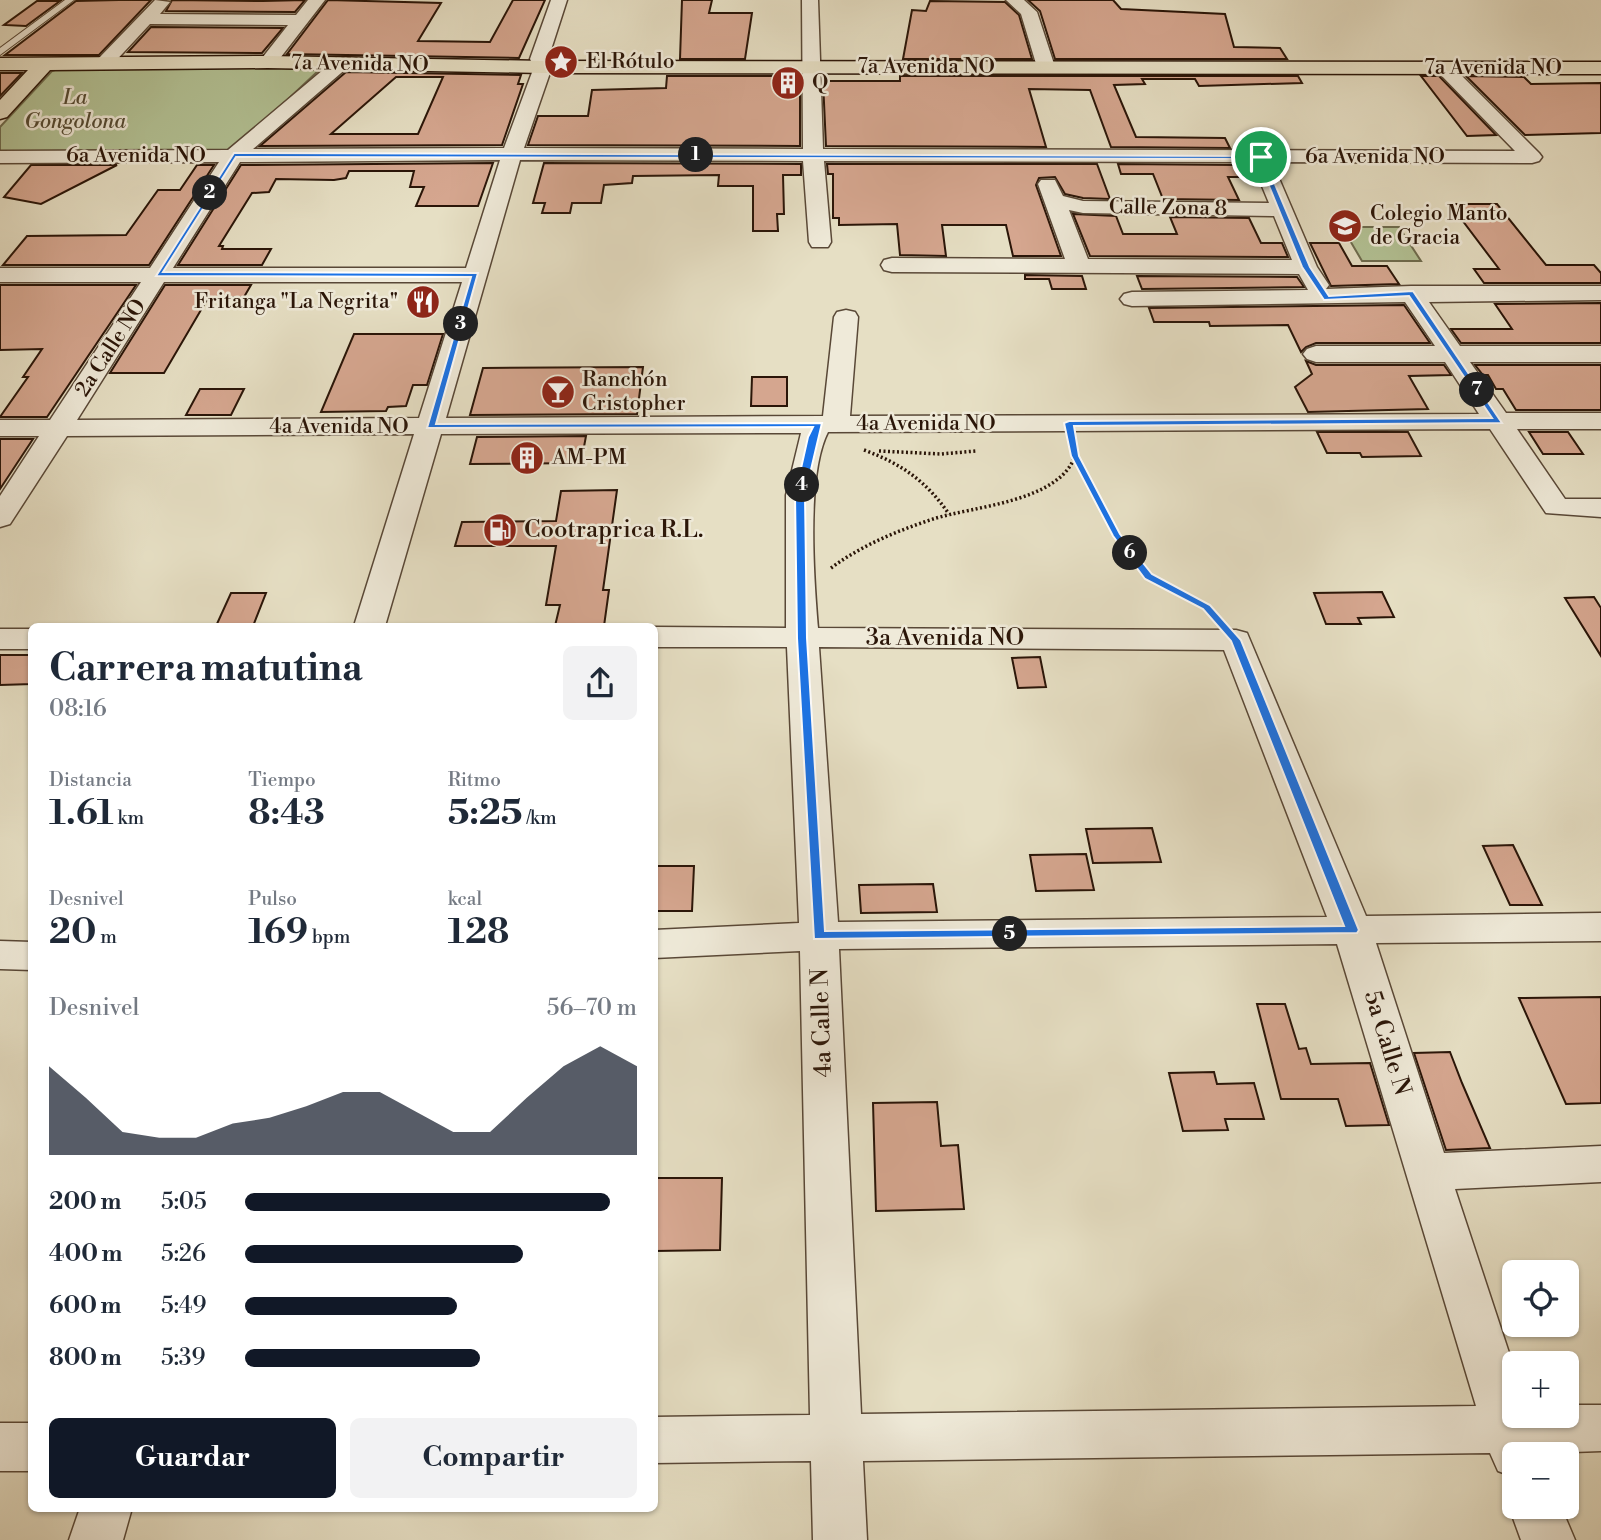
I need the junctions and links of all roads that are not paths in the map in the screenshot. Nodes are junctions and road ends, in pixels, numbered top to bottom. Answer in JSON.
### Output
{"nodes":[{"id":1,"x":70,"y":0,"type":"edge"},
{"id":2,"x":164,"y":0,"type":"edge"},
{"id":3,"x":317,"y":0,"type":"edge"},
{"id":4,"x":559,"y":0,"type":"edge"},
{"id":5,"x":810,"y":0,"type":"edge"},
{"id":6,"x":1014,"y":0,"type":"edge"},
{"id":7,"x":145,"y":19,"type":"junction"},
{"id":8,"x":301,"y":20,"type":"junction"},
{"id":9,"x":0,"y":52,"type":"edge"},
{"id":10,"x":268,"y":62,"type":"junction"},
{"id":11,"x":46,"y":63,"type":"junction"},
{"id":12,"x":104,"y":63,"type":"junction"},
{"id":13,"x":342,"y":63,"type":"junction"},
{"id":14,"x":0,"y":64,"type":"edge"},
{"id":15,"x":543,"y":66,"type":"junction"},
{"id":16,"x":810,"y":67,"type":"junction"},
{"id":17,"x":1046,"y":67,"type":"junction"},
{"id":18,"x":1444,"y":68,"type":"junction"},
{"id":19,"x":1601,"y":68,"type":"edge"},
{"id":20,"x":0,"y":113,"type":"edge"},
{"id":21,"x":512,"y":154,"type":"junction"},
{"id":22,"x":234,"y":155,"type":"junction"},
{"id":23,"x":813,"y":156,"type":"junction"},
{"id":24,"x":1037,"y":156,"type":"junction"},
{"id":25,"x":0,"y":157,"type":"edge"},
{"id":26,"x":1261,"y":157,"type":"junction"},
{"id":27,"x":1054,"y":200,"type":"junction"},
{"id":28,"x":1282,"y":210,"type":"junction"},
{"id":29,"x":820,"y":242,"type":"dead end"},
{"id":30,"x":892,"y":265,"type":"dead end"},
{"id":31,"x":1079,"y":265,"type":"junction"},
{"id":32,"x":1306,"y":267,"type":"junction"},
{"id":33,"x":158,"y":274,"type":"junction"},
{"id":34,"x":0,"y":275,"type":"edge"},
{"id":35,"x":476,"y":275,"type":"junction"},
{"id":36,"x":1411,"y":293,"type":"junction"},
{"id":37,"x":1601,"y":293,"type":"edge"},
{"id":38,"x":1326,"y":298,"type":"junction"},
{"id":39,"x":1132,"y":299,"type":"dead end"},
{"id":40,"x":846,"y":317,"type":"dead end"},
{"id":41,"x":1316,"y":354,"type":"dead end"},
{"id":42,"x":1452,"y":354,"type":"junction"},
{"id":43,"x":1601,"y":354,"type":"edge"},
{"id":44,"x":1499,"y":421,"type":"junction"},
{"id":45,"x":1601,"y":421,"type":"edge"},
{"id":46,"x":828,"y":424,"type":"junction"},
{"id":47,"x":430,"y":426,"type":"junction"},
{"id":48,"x":0,"y":428,"type":"edge"},
{"id":49,"x":59,"y":428,"type":"junction"},
{"id":50,"x":1601,"y":508,"type":"edge"},
{"id":51,"x":0,"y":518,"type":"edge"},
{"id":52,"x":371,"y":623,"type":"edge"},
{"id":53,"x":658,"y":637,"type":"edge"},
{"id":54,"x":802,"y":638,"type":"junction"},
{"id":55,"x":0,"y":639,"type":"edge"},
{"id":56,"x":28,"y":639,"type":"edge"},
{"id":57,"x":1236,"y":640,"type":"joint"},
{"id":58,"x":1601,"y":927,"type":"edge"},
{"id":59,"x":1352,"y":930,"type":"junction"},
{"id":60,"x":819,"y":936,"type":"junction"},
{"id":61,"x":658,"y":944,"type":"edge"},
{"id":62,"x":0,"y":955,"type":"edge"},
{"id":63,"x":28,"y":956,"type":"edge"},
{"id":64,"x":1601,"y":1164,"type":"edge"},
{"id":65,"x":1427,"y":1172,"type":"junction"},
{"id":66,"x":1601,"y":1428,"type":"edge"},
{"id":67,"x":836,"y":1437,"type":"junction"},
{"id":68,"x":658,"y":1440,"type":"edge"},
{"id":69,"x":1511,"y":1442,"type":"edge"},
{"id":70,"x":0,"y":1447,"type":"edge"},
{"id":71,"x":28,"y":1447,"type":"edge"},
{"id":72,"x":105,"y":1512,"type":"edge"},
{"id":73,"x":1540,"y":1519,"type":"edge"},
{"id":74,"x":96,"y":1540,"type":"edge"},
{"id":75,"x":840,"y":1540,"type":"edge"},
{"id":76,"x":1548,"y":1540,"type":"edge"}],
"edges":[{"from":1,"to":9,"type":"lane"},
{"from":2,"to":7,"type":"street"},
{"from":3,"to":8,"type":"street"},
{"from":4,"to":15,"type":"street"},
{"from":5,"to":16,"type":"street"},
{"from":6,"to":17,"type":"street"},
{"from":7,"to":8,"type":"street"},
{"from":7,"to":12,"type":"street"},
{"from":8,"to":10,"type":"street"},
{"from":10,"to":12,"type":"highway","name":"7a Avenida NO"},
{"from":10,"to":13,"type":"highway","name":"7a Avenida NO"},
{"from":11,"to":12,"type":"highway","name":"7a Avenida NO"},
{"from":11,"to":14,"type":"highway","name":"7a Avenida NO"},
{"from":11,"to":20,"type":"highway"},
{"from":13,"to":15,"type":"highway","name":"7a Avenida NO"},
{"from":13,"to":22,"type":"street","name":"2a Calle NO"},
{"from":15,"to":16,"type":"highway","name":"7a Avenida NO"},
{"from":15,"to":21,"type":"street"},
{"from":16,"to":17,"type":"highway","name":"7a Avenida NO"},
{"from":16,"to":23,"type":"street"},
{"from":17,"to":18,"type":"highway","name":"7a Avenida NO"},
{"from":18,"to":19,"type":"highway","name":"7a Avenida NO"},
{"from":18,"to":26,"type":"street","name":"6a Avenida NO"},
{"from":21,"to":22,"type":"street","name":"6a Avenida NO"},
{"from":21,"to":23,"type":"street","name":"6a Avenida NO"},
{"from":21,"to":35,"type":"street"},
{"from":22,"to":25,"type":"street","name":"6a Avenida NO"},
{"from":22,"to":33,"type":"street","name":"2a Calle NO"},
{"from":23,"to":24,"type":"street","name":"6a Avenida NO"},
{"from":23,"to":29,"type":"street"},
{"from":24,"to":26,"type":"street","name":"6a Avenida NO"},
{"from":24,"to":27,"type":"street"},
{"from":26,"to":28,"type":"street"},
{"from":27,"to":28,"type":"street","name":"Calle Zona 8"},
{"from":27,"to":31,"type":"street"},
{"from":28,"to":32,"type":"street"},
{"from":30,"to":31,"type":"street"},
{"from":31,"to":32,"type":"street"},
{"from":32,"to":38,"type":"street"},
{"from":33,"to":34,"type":"street"},
{"from":33,"to":35,"type":"street"},
{"from":33,"to":49,"type":"street","name":"2a Calle NO"},
{"from":35,"to":47,"type":"street"},
{"from":36,"to":37,"type":"street"},
{"from":36,"to":38,"type":"street"},
{"from":36,"to":42,"type":"street"},
{"from":38,"to":39,"type":"street"},
{"from":40,"to":46,"type":"street","name":"4a Calle N"},
{"from":41,"to":42,"type":"street"},
{"from":42,"to":43,"type":"street"},
{"from":42,"to":44,"type":"street"},
{"from":44,"to":45,"type":"street","name":"4a Avenida NO"},
{"from":44,"to":46,"type":"street","name":"4a Avenida NO"},
{"from":44,"to":50,"type":"street"},
{"from":46,"to":47,"type":"street","name":"4a Avenida NO"},
{"from":46,"to":54,"type":"street","name":"4a Calle N"},
{"from":47,"to":49,"type":"street","name":"4a Avenida NO"},
{"from":47,"to":52,"type":"street"},
{"from":48,"to":49,"type":"street","name":"4a Avenida NO"},
{"from":49,"to":51,"type":"street","name":"2a Calle NO"},
{"from":53,"to":54,"type":"street","name":"3a Avenida NO"},
{"from":54,"to":57,"type":"street","name":"3a Avenida NO"},
{"from":54,"to":60,"type":"street","name":"4a Calle N"},
{"from":55,"to":56,"type":"street"},
{"from":57,"to":59,"type":"street","name":"5a Calle N"},
{"from":58,"to":59,"type":"street"},
{"from":59,"to":60,"type":"street"},
{"from":59,"to":65,"type":"street","name":"5a Calle N"},
{"from":60,"to":61,"type":"street"},
{"from":60,"to":67,"type":"street","name":"4a Calle N"},
{"from":62,"to":63,"type":"street"},
{"from":64,"to":65,"type":"street"},
{"from":65,"to":69,"type":"street","name":"5a Calle N"},
{"from":66,"to":69,"type":"street"},
{"from":67,"to":68,"type":"street"},
{"from":67,"to":69,"type":"street"},
{"from":67,"to":75,"type":"street","name":"4a Calle N"},
{"from":70,"to":71,"type":"street"},
{"from":72,"to":74,"type":"street"},
{"from":73,"to":76,"type":"street"}]}
